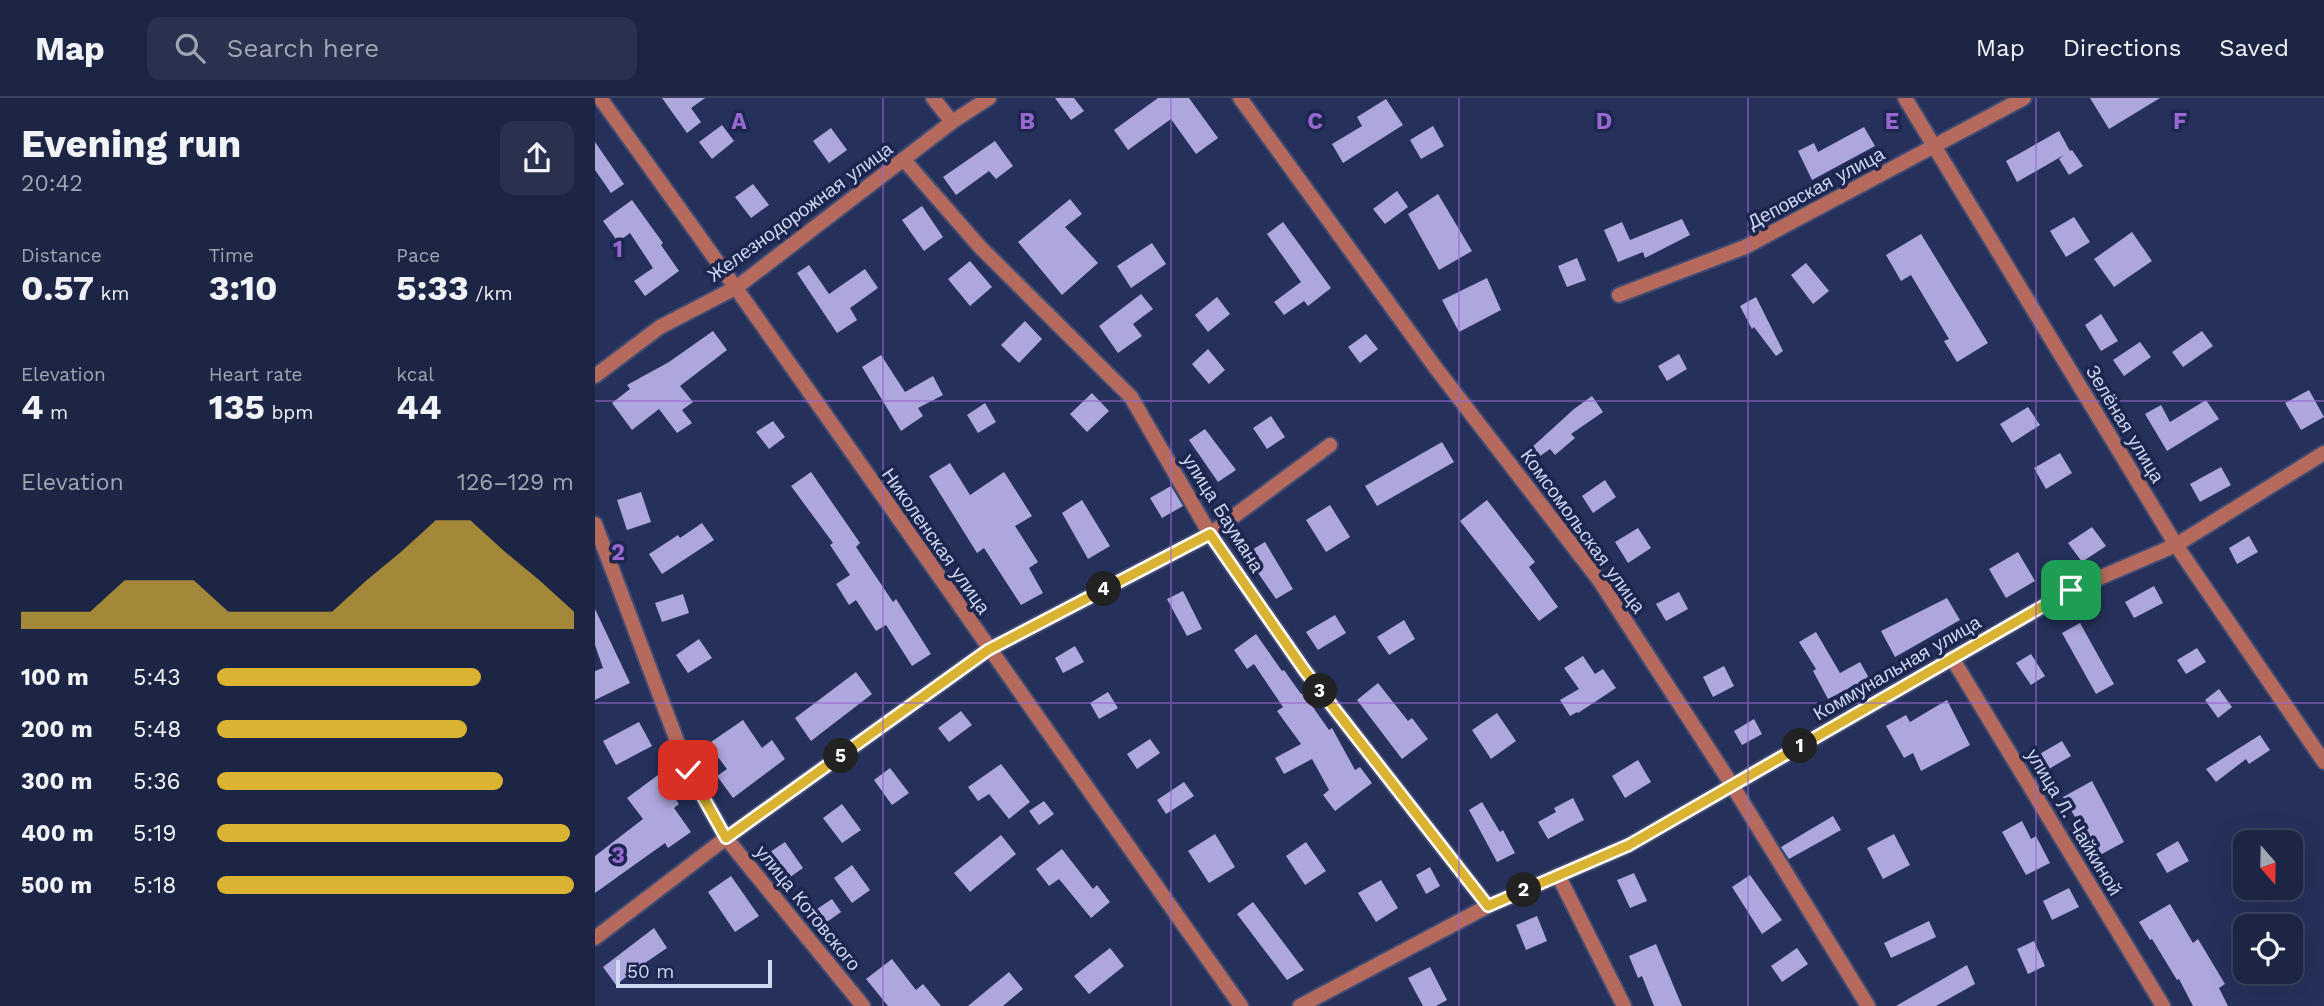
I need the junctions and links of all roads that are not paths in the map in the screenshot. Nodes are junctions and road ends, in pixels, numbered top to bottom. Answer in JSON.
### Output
{"nodes":[{"id":1,"x":600,"y":98,"type":"edge"},
{"id":2,"x":933,"y":98,"type":"edge"},
{"id":3,"x":989,"y":98,"type":"edge"},
{"id":4,"x":1240,"y":98,"type":"edge"},
{"id":5,"x":1905,"y":98,"type":"edge"},
{"id":6,"x":2024,"y":98,"type":"edge"},
{"id":7,"x":952,"y":122,"type":"junction"},
{"id":8,"x":1935,"y":147,"type":"junction"},
{"id":9,"x":904,"y":160,"type":"junction"},
{"id":10,"x":737,"y":287,"type":"junction"},
{"id":11,"x":1619,"y":295,"type":"dead end"},
{"id":12,"x":595,"y":376,"type":"edge"},
{"id":13,"x":1330,"y":445,"type":"dead end"},
{"id":14,"x":2324,"y":453,"type":"edge"},
{"id":15,"x":595,"y":524,"type":"edge"},
{"id":16,"x":1210,"y":534,"type":"junction"},
{"id":17,"x":2176,"y":545,"type":"junction"},
{"id":18,"x":988,"y":650,"type":"junction"},
{"id":19,"x":1952,"y":659,"type":"junction"},
{"id":20,"x":2324,"y":762,"type":"edge"},
{"id":21,"x":1732,"y":785,"type":"junction"},
{"id":22,"x":726,"y":838,"type":"junction"},
{"id":23,"x":1557,"y":876,"type":"junction"},
{"id":24,"x":1488,"y":906,"type":"junction"},
{"id":25,"x":595,"y":938,"type":"edge"},
{"id":26,"x":863,"y":1006,"type":"edge"},
{"id":27,"x":1241,"y":1006,"type":"edge"},
{"id":28,"x":1300,"y":1006,"type":"edge"},
{"id":29,"x":1624,"y":1006,"type":"edge"},
{"id":30,"x":1868,"y":1006,"type":"edge"},
{"id":31,"x":2163,"y":1006,"type":"edge"}],
"edges":[{"from":1,"to":10,"type":"street","name":"Николенская улица"},
{"from":2,"to":7,"type":"street"},
{"from":3,"to":7,"type":"street","name":"Железнодорожная улица"},
{"from":4,"to":21,"type":"street","name":"Комсомольская улица"},
{"from":5,"to":8,"type":"street","name":"Зелёная улица"},
{"from":6,"to":8,"type":"street","name":"Деповская улица"},
{"from":7,"to":9,"type":"street","name":"Железнодорожная улица"},
{"from":8,"to":11,"type":"street","name":"Деповская улица"},
{"from":8,"to":17,"type":"street","name":"Зелёная улица"},
{"from":9,"to":10,"type":"street","name":"Железнодорожная улица"},
{"from":9,"to":16,"type":"street","name":"улица Баумана"},
{"from":10,"to":12,"type":"street","name":"Железнодорожная улица"},
{"from":10,"to":18,"type":"street","name":"Николенская улица"},
{"from":13,"to":16,"type":"street"},
{"from":14,"to":17,"type":"street","name":"Коммунальная улица"},
{"from":15,"to":22,"type":"street","name":"улица Котовского"},
{"from":16,"to":18,"type":"street"},
{"from":16,"to":24,"type":"street","name":"улица Баумана"},
{"from":17,"to":19,"type":"street","name":"Коммунальная улица"},
{"from":17,"to":20,"type":"street","name":"Зелёная улица"},
{"from":18,"to":22,"type":"street"},
{"from":18,"to":27,"type":"street","name":"Николенская улица"},
{"from":19,"to":21,"type":"street","name":"Коммунальная улица"},
{"from":19,"to":31,"type":"street","name":"улица Л. Чайкиной"},
{"from":21,"to":23,"type":"street","name":"Коммунальная улица"},
{"from":21,"to":30,"type":"street","name":"Комсомольская улица"},
{"from":22,"to":25,"type":"street"},
{"from":22,"to":26,"type":"street","name":"улица Котовского"},
{"from":23,"to":24,"type":"street","name":"Коммунальная улица"},
{"from":23,"to":29,"type":"street"},
{"from":24,"to":28,"type":"street","name":"Коммунальная улица"}]}
